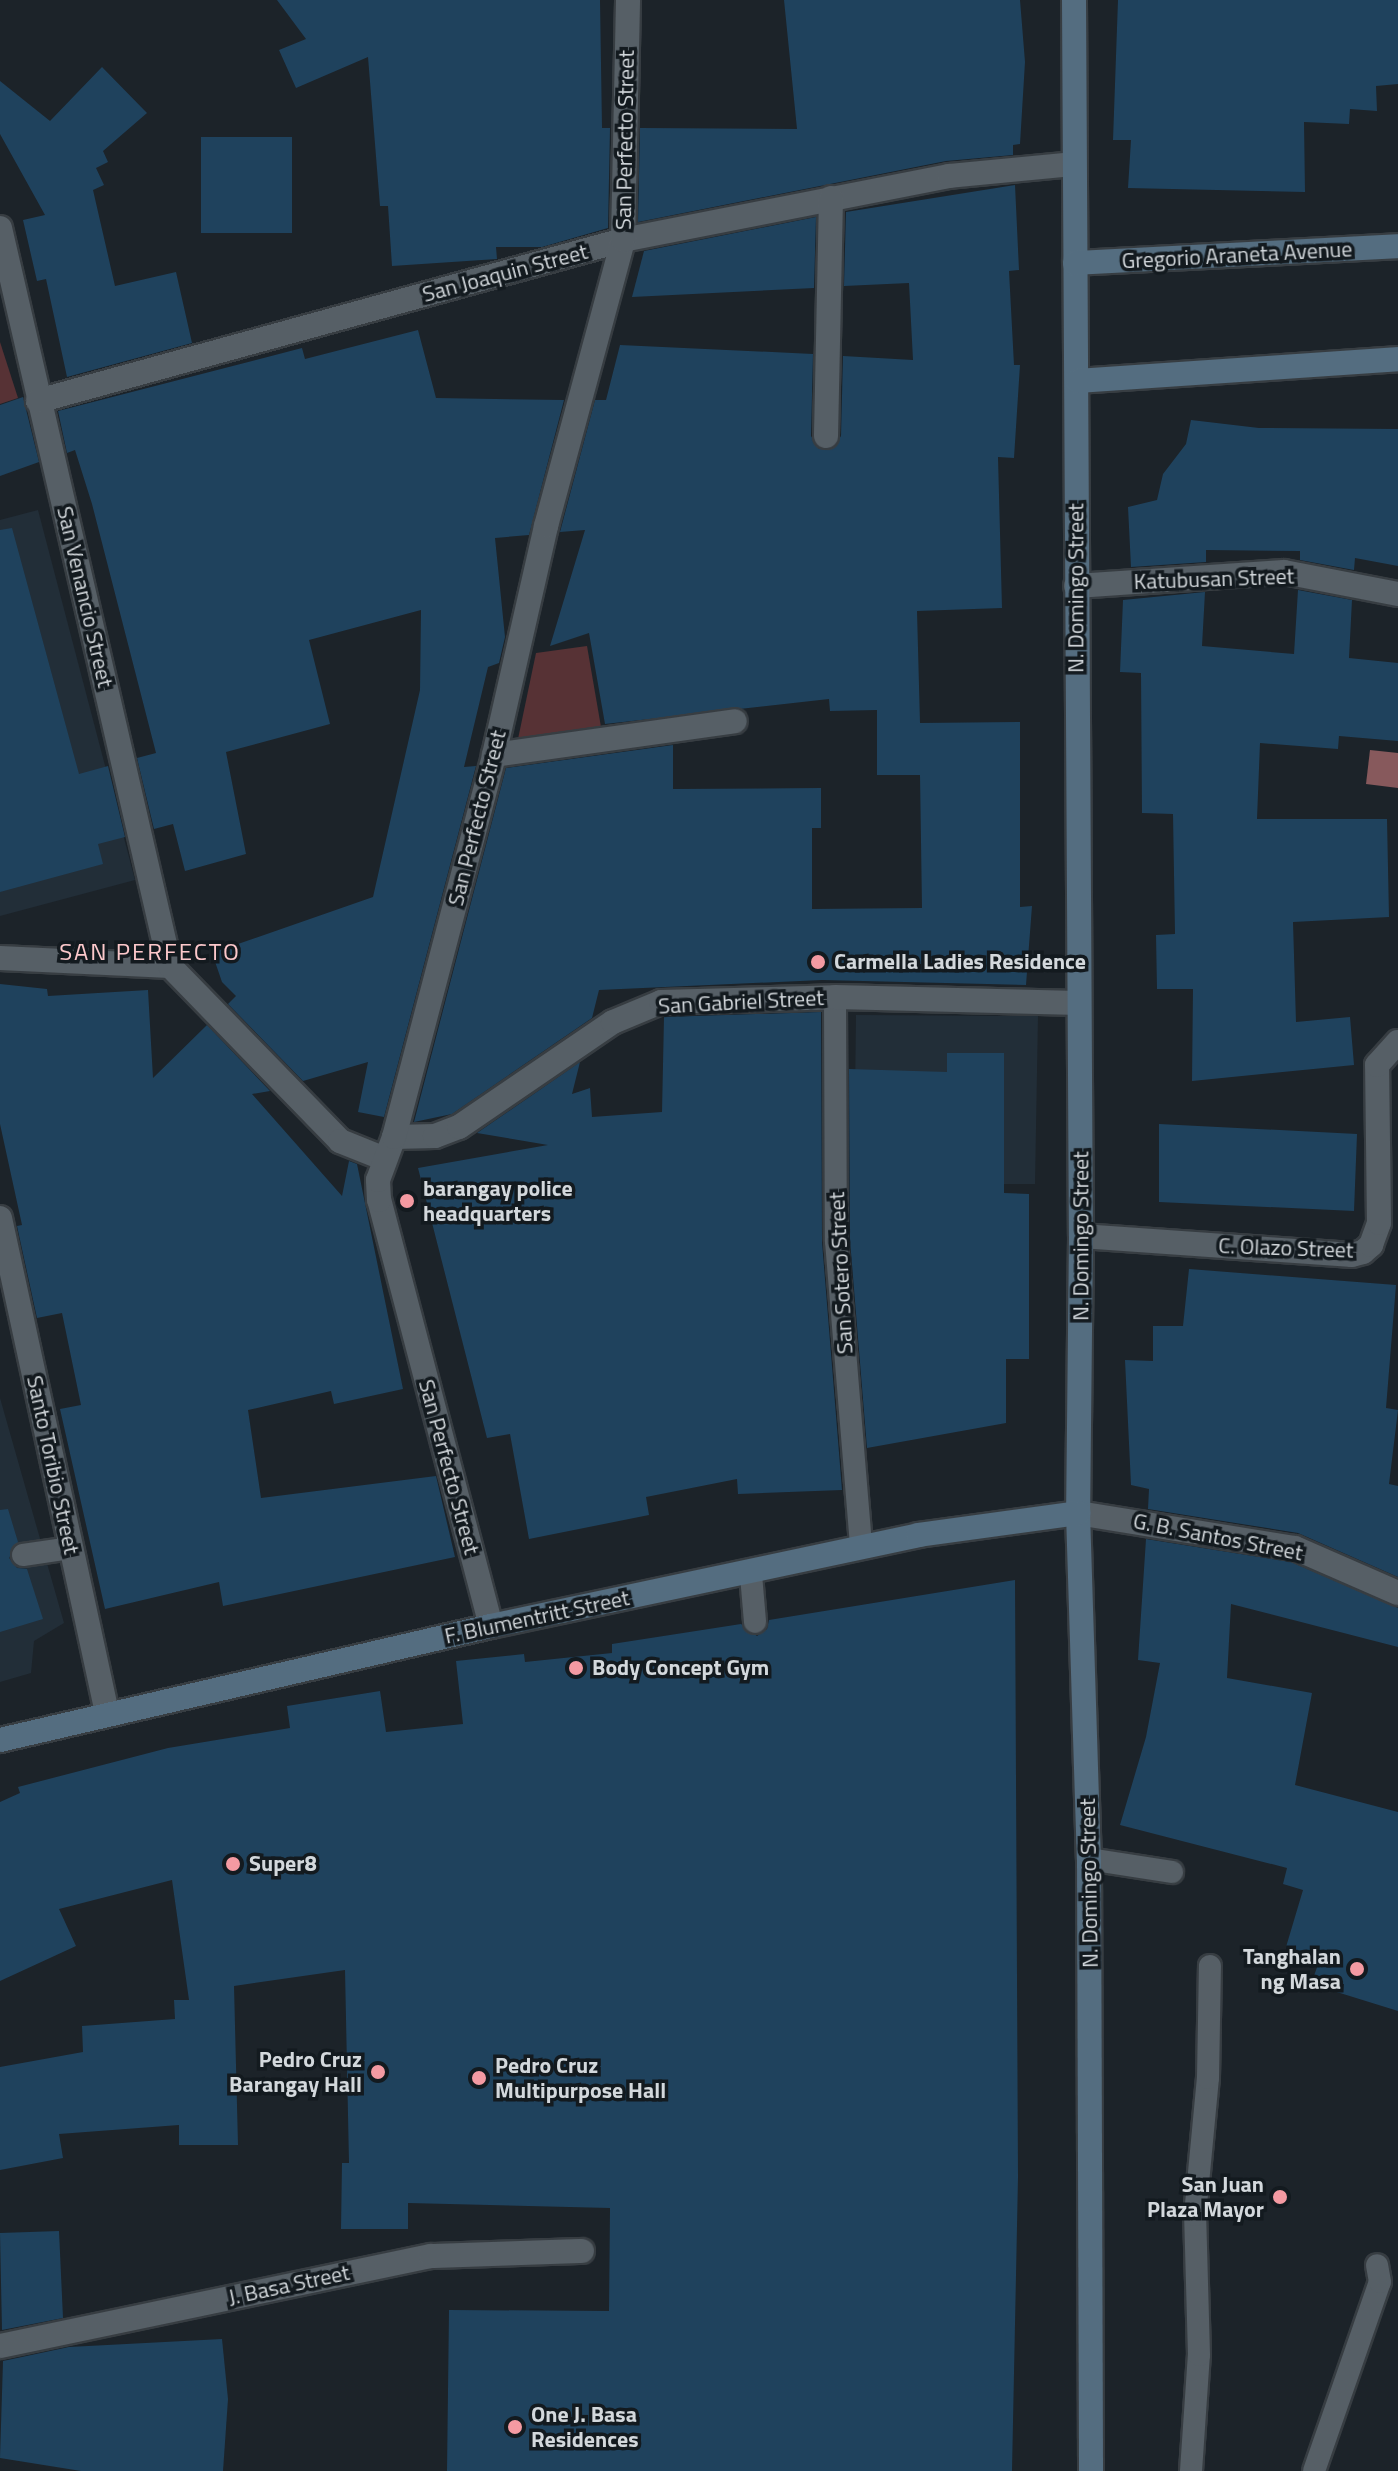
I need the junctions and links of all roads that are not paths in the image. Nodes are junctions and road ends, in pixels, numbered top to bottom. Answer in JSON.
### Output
{"nodes":[{"id":1,"x":628,"y":0,"type":"edge"},
{"id":2,"x":1074,"y":0,"type":"edge"},
{"id":3,"x":1073,"y":164,"type":"junction"},
{"id":4,"x":831,"y":198,"type":"junction"},
{"id":5,"x":0,"y":228,"type":"edge"},
{"id":6,"x":623,"y":240,"type":"junction"},
{"id":7,"x":1398,"y":246,"type":"edge"},
{"id":8,"x":1075,"y":263,"type":"junction"},
{"id":9,"x":1398,"y":359,"type":"edge"},
{"id":10,"x":1078,"y":381,"type":"junction"},
{"id":11,"x":38,"y":401,"type":"junction"},
{"id":12,"x":826,"y":436,"type":"dead end"},
{"id":13,"x":1076,"y":586,"type":"junction"},
{"id":14,"x":1398,"y":594,"type":"edge"},
{"id":15,"x":735,"y":721,"type":"dead end"},
{"id":16,"x":494,"y":755,"type":"junction"},
{"id":17,"x":0,"y":958,"type":"edge"},
{"id":18,"x":170,"y":966,"type":"junction"},
{"id":19,"x":835,"y":997,"type":"junction"},
{"id":20,"x":1079,"y":1003,"type":"junction"},
{"id":21,"x":1398,"y":1042,"type":"edge"},
{"id":22,"x":389,"y":1148,"type":"junction"},
{"id":23,"x":1,"y":1228,"type":"edge"},
{"id":24,"x":1081,"y":1236,"type":"junction"},
{"id":25,"x":1078,"y":1513,"type":"junction"},
{"id":26,"x":71,"y":1548,"type":"junction"},
{"id":27,"x":861,"y":1548,"type":"junction"},
{"id":28,"x":23,"y":1555,"type":"dead end"},
{"id":29,"x":751,"y":1575,"type":"junction"},
{"id":30,"x":1398,"y":1593,"type":"edge"},
{"id":31,"x":755,"y":1622,"type":"dead end"},
{"id":32,"x":491,"y":1626,"type":"junction"},
{"id":33,"x":107,"y":1713,"type":"junction"},
{"id":34,"x":0,"y":1740,"type":"edge"},
{"id":35,"x":1089,"y":1859,"type":"junction"},
{"id":36,"x":1172,"y":1872,"type":"dead end"},
{"id":37,"x":1210,"y":1966,"type":"dead end"},
{"id":38,"x":582,"y":2251,"type":"dead end"},
{"id":39,"x":1377,"y":2265,"type":"dead end"},
{"id":40,"x":0,"y":2346,"type":"edge"},
{"id":41,"x":1091,"y":2471,"type":"edge"},
{"id":42,"x":1191,"y":2471,"type":"edge"},
{"id":43,"x":1314,"y":2471,"type":"edge"}],
"edges":[{"from":1,"to":6,"type":"street","name":"San Perfecto Street"},
{"from":2,"to":3,"type":"main road","name":"N. Domingo Street"},
{"from":3,"to":4,"type":"street","name":"San Joaquin Street"},
{"from":3,"to":8,"type":"main road","name":"N. Domingo Street"},
{"from":4,"to":6,"type":"street","name":"San Joaquin Street"},
{"from":4,"to":12,"type":"street"},
{"from":5,"to":11,"type":"street","name":"San Venancio Street"},
{"from":6,"to":11,"type":"street","name":"San Joaquin Street"},
{"from":6,"to":16,"type":"street","name":"San Perfecto Street"},
{"from":7,"to":8,"type":"main road","name":"Gregorio Araneta Avenue"},
{"from":8,"to":10,"type":"main road","name":"N. Domingo Street"},
{"from":9,"to":10,"type":"main road"},
{"from":10,"to":13,"type":"main road","name":"N. Domingo Street"},
{"from":11,"to":18,"type":"street","name":"San Venancio Street"},
{"from":13,"to":14,"type":"street","name":"Katubusan Street"},
{"from":13,"to":20,"type":"main road","name":"N. Domingo Street"},
{"from":15,"to":16,"type":"street"},
{"from":16,"to":22,"type":"street","name":"San Perfecto Street"},
{"from":17,"to":18,"type":"street"},
{"from":18,"to":22,"type":"street","name":"San Gabriel Street"},
{"from":19,"to":20,"type":"street","name":"San Gabriel Street"},
{"from":19,"to":22,"type":"street","name":"San Gabriel Street"},
{"from":19,"to":27,"type":"lane","name":"San Sotero Street"},
{"from":20,"to":24,"type":"main road","name":"N. Domingo Street"},
{"from":21,"to":24,"type":"street","name":"C. Olazo Street"},
{"from":22,"to":32,"type":"street","name":"San Perfecto Street"},
{"from":23,"to":26,"type":"street","name":"Santo Toribio Street"},
{"from":24,"to":25,"type":"main road","name":"N. Domingo Street"},
{"from":25,"to":27,"type":"main road","name":"F. Blumentritt Street"},
{"from":25,"to":30,"type":"street","name":"G. B. Santos Street"},
{"from":25,"to":35,"type":"main road","name":"N. Domingo Street"},
{"from":26,"to":28,"type":"lane"},
{"from":26,"to":33,"type":"street","name":"Santo Toribio Street"},
{"from":27,"to":29,"type":"main road","name":"F. Blumentritt Street"},
{"from":29,"to":31,"type":"lane"},
{"from":29,"to":32,"type":"main road","name":"F. Blumentritt Street"},
{"from":32,"to":33,"type":"main road","name":"F. Blumentritt Street"},
{"from":33,"to":34,"type":"main road","name":"F. Blumentritt Street"},
{"from":35,"to":36,"type":"lane"},
{"from":35,"to":41,"type":"main road","name":"N. Domingo Street"},
{"from":37,"to":42,"type":"lane"},
{"from":38,"to":40,"type":"street","name":"J. Basa Street"},
{"from":39,"to":43,"type":"lane"}]}
